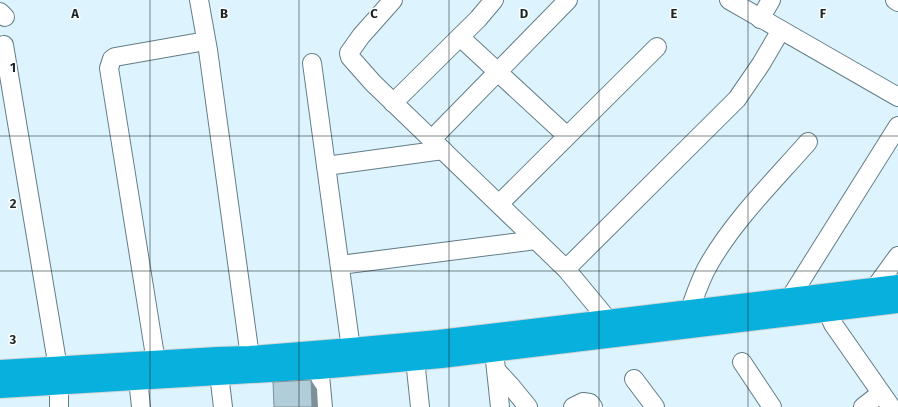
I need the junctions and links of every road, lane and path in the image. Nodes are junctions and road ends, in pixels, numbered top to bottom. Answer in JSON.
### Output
{"nodes":[{"id":1,"x":199,"y":0,"type":"edge"},
{"id":2,"x":393,"y":0,"type":"edge"},
{"id":3,"x":494,"y":0,"type":"edge"},
{"id":4,"x":568,"y":0,"type":"edge"},
{"id":5,"x":729,"y":0,"type":"edge"},
{"id":6,"x":771,"y":0,"type":"edge"},
{"id":7,"x":895,"y":0,"type":"edge"},
{"id":8,"x":898,"y":2,"type":"edge"},
{"id":9,"x":760,"y":19,"type":"junction"},
{"id":10,"x":780,"y":30,"type":"junction"},
{"id":11,"x":460,"y":37,"type":"junction"},
{"id":12,"x":206,"y":41,"type":"junction"},
{"id":13,"x":4,"y":45,"type":"dead end"},
{"id":14,"x":657,"y":47,"type":"dead end"},
{"id":15,"x":312,"y":63,"type":"dead end"},
{"id":16,"x":497,"y":72,"type":"junction"},
{"id":17,"x":898,"y":97,"type":"edge"},
{"id":18,"x":394,"y":103,"type":"junction"},
{"id":19,"x":898,"y":126,"type":"edge"},
{"id":20,"x":568,"y":136,"type":"junction"},
{"id":21,"x":808,"y":142,"type":"dead end"},
{"id":22,"x":437,"y":145,"type":"junction"},
{"id":23,"x":326,"y":166,"type":"junction"},
{"id":24,"x":499,"y":204,"type":"junction"},
{"id":25,"x":536,"y":240,"type":"junction"},
{"id":26,"x":898,"y":256,"type":"edge"},
{"id":27,"x":340,"y":265,"type":"junction"},
{"id":28,"x":566,"y":269,"type":"junction"},
{"id":29,"x":898,"y":286,"type":"edge"},
{"id":30,"x":874,"y":289,"type":"junction"},
{"id":31,"x":790,"y":298,"type":"junction"},
{"id":32,"x":826,"y":302,"type":"junction"},
{"id":33,"x":898,"y":302,"type":"edge"},
{"id":34,"x":689,"y":312,"type":"junction"},
{"id":35,"x":609,"y":321,"type":"junction"},
{"id":36,"x":351,"y":349,"type":"junction"},
{"id":37,"x":250,"y":357,"type":"junction"},
{"id":38,"x":415,"y":359,"type":"junction"},
{"id":39,"x":319,"y":360,"type":"junction"},
{"id":40,"x":496,"y":361,"type":"junction"},
{"id":41,"x":156,"y":362,"type":"junction"},
{"id":42,"x":742,"y":362,"type":"dead end"},
{"id":43,"x":0,"y":371,"type":"edge"},
{"id":44,"x":220,"y":374,"type":"junction"},
{"id":45,"x":58,"y":376,"type":"junction"},
{"id":46,"x":138,"y":379,"type":"junction"},
{"id":47,"x":634,"y":379,"type":"dead end"},
{"id":48,"x":0,"y":387,"type":"edge"},
{"id":49,"x":880,"y":393,"type":"junction"},
{"id":50,"x":60,"y":407,"type":"edge"},
{"id":51,"x":141,"y":407,"type":"edge"},
{"id":52,"x":223,"y":407,"type":"edge"},
{"id":53,"x":323,"y":407,"type":"edge"},
{"id":54,"x":420,"y":407,"type":"edge"},
{"id":55,"x":500,"y":407,"type":"edge"},
{"id":56,"x":528,"y":407,"type":"edge"},
{"id":57,"x":572,"y":407,"type":"edge"},
{"id":58,"x":593,"y":407,"type":"edge"},
{"id":59,"x":655,"y":407,"type":"edge"},
{"id":60,"x":772,"y":407,"type":"edge"},
{"id":61,"x":863,"y":407,"type":"edge"},
{"id":62,"x":891,"y":407,"type":"edge"}],
"edges":[{"from":1,"to":12,"type":"street"},
{"from":2,"to":18,"type":"street"},
{"from":3,"to":11,"type":"street"},
{"from":4,"to":16,"type":"street"},
{"from":5,"to":9,"type":"street"},
{"from":6,"to":9,"type":"street"},
{"from":7,"to":8,"type":"street"},
{"from":9,"to":10,"type":"street"},
{"from":10,"to":17,"type":"street"},
{"from":10,"to":28,"type":"street"},
{"from":11,"to":16,"type":"street"},
{"from":11,"to":18,"type":"street"},
{"from":12,"to":37,"type":"street"},
{"from":12,"to":41,"type":"street"},
{"from":13,"to":45,"type":"street"},
{"from":14,"to":20,"type":"street"},
{"from":15,"to":23,"type":"street"},
{"from":16,"to":20,"type":"street"},
{"from":16,"to":22,"type":"street"},
{"from":18,"to":22,"type":"street"},
{"from":19,"to":31,"type":"street"},
{"from":20,"to":24,"type":"street"},
{"from":21,"to":34,"type":"street"},
{"from":22,"to":23,"type":"street"},
{"from":22,"to":24,"type":"street"},
{"from":23,"to":27,"type":"street"},
{"from":24,"to":25,"type":"street"},
{"from":25,"to":27,"type":"street"},
{"from":25,"to":28,"type":"street"},
{"from":26,"to":30,"type":"street"},
{"from":27,"to":36,"type":"street"},
{"from":28,"to":35,"type":"street"},
{"from":29,"to":30,"type":"highway"},
{"from":30,"to":32,"type":"highway"},
{"from":31,"to":32,"type":"highway"},
{"from":31,"to":34,"type":"highway"},
{"from":32,"to":33,"type":"highway"},
{"from":32,"to":40,"type":"highway"},
{"from":32,"to":49,"type":"street"},
{"from":34,"to":35,"type":"highway"},
{"from":35,"to":36,"type":"highway"},
{"from":36,"to":39,"type":"highway"},
{"from":37,"to":39,"type":"highway"},
{"from":37,"to":41,"type":"highway"},
{"from":38,"to":39,"type":"highway"},
{"from":38,"to":40,"type":"highway"},
{"from":38,"to":54,"type":"street"},
{"from":39,"to":44,"type":"highway"},
{"from":39,"to":53,"type":"street"},
{"from":40,"to":55,"type":"street"},
{"from":40,"to":56,"type":"street"},
{"from":41,"to":45,"type":"highway"},
{"from":42,"to":60,"type":"street"},
{"from":43,"to":45,"type":"highway"},
{"from":44,"to":46,"type":"highway"},
{"from":44,"to":52,"type":"street"},
{"from":45,"to":46,"type":"highway"},
{"from":45,"to":48,"type":"highway"},
{"from":45,"to":50,"type":"street"},
{"from":46,"to":51,"type":"street"},
{"from":47,"to":59,"type":"street"},
{"from":49,"to":61,"type":"street"},
{"from":49,"to":62,"type":"street"},
{"from":57,"to":58,"type":"street"}]}
